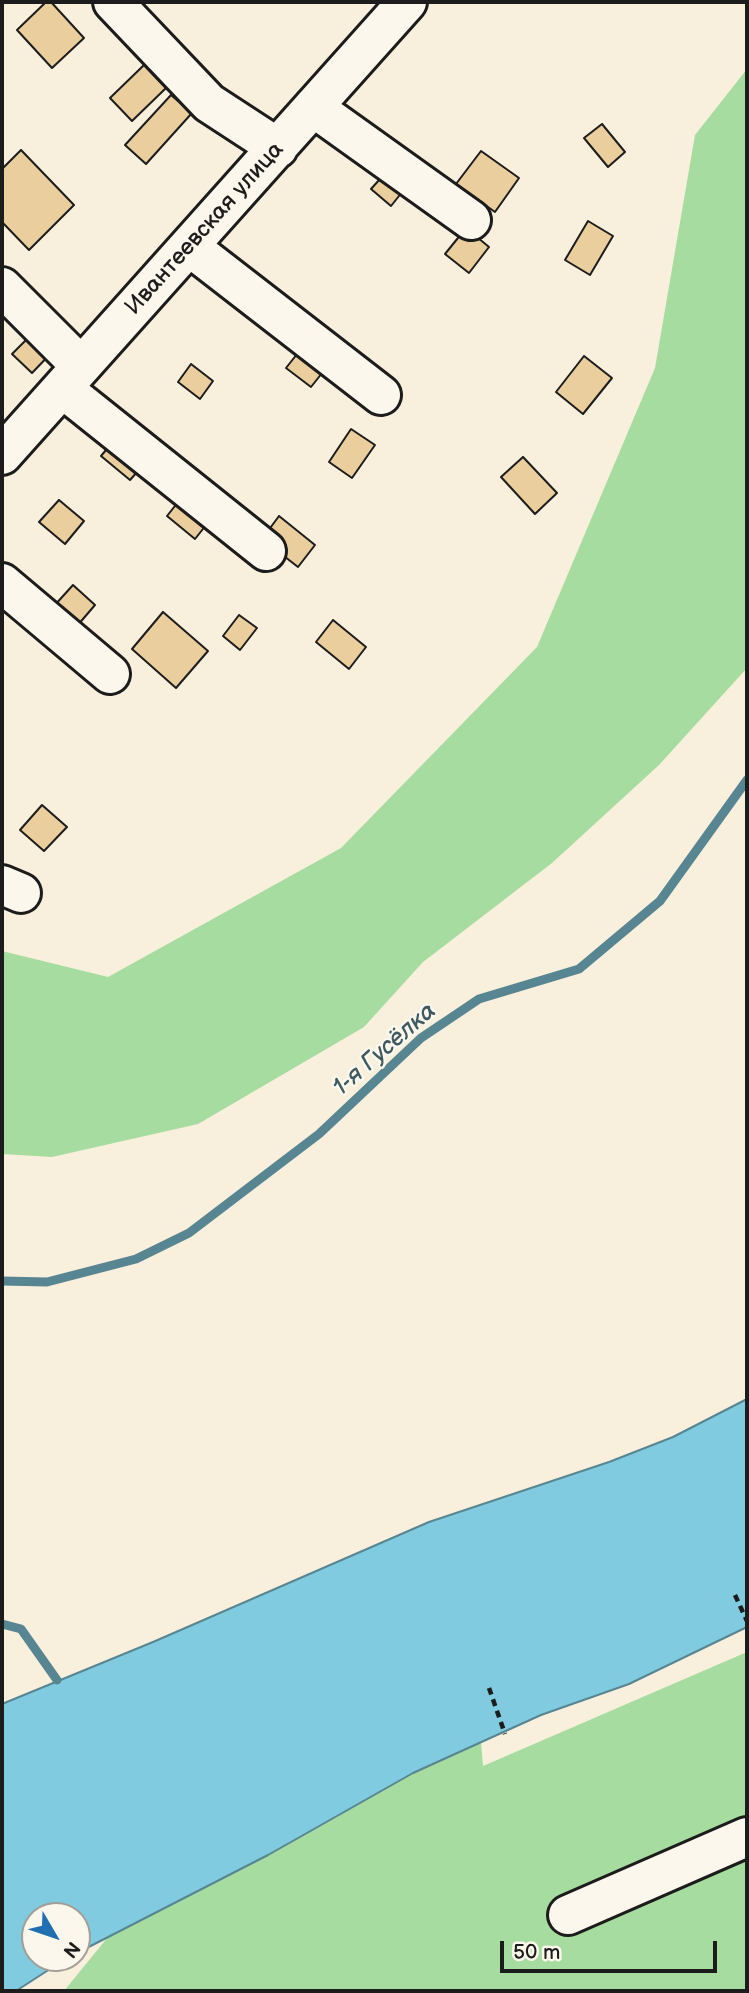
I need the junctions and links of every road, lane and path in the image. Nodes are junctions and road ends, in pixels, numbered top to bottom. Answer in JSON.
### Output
{"nodes":[{"id":1,"x":113,"y":2,"type":"edge"},
{"id":2,"x":407,"y":2,"type":"edge"},
{"id":3,"x":313,"y":107,"type":"junction"},
{"id":4,"x":278,"y":148,"type":"junction"},
{"id":5,"x":471,"y":220,"type":"dead end"},
{"id":6,"x":190,"y":247,"type":"junction"},
{"id":7,"x":2,"y":287,"type":"edge"},
{"id":8,"x":71,"y":377,"type":"junction"},
{"id":9,"x":381,"y":395,"type":"dead end"},
{"id":10,"x":2,"y":455,"type":"edge"},
{"id":11,"x":266,"y":551,"type":"dead end"},
{"id":12,"x":2,"y":583,"type":"edge"},
{"id":13,"x":110,"y":674,"type":"dead end"},
{"id":14,"x":735,"y":1595,"type":"dead end"},
{"id":15,"x":747,"y":1621,"type":"edge"},
{"id":16,"x":489,"y":1688,"type":"dead end"},
{"id":17,"x":505,"y":1734,"type":"dead end"},
{"id":18,"x":747,"y":1837,"type":"edge"},
{"id":19,"x":568,"y":1915,"type":"dead end"}],
"edges":[{"from":1,"to":4,"type":"street"},
{"from":2,"to":3,"type":"street","name":"Ивантеевская улица"},
{"from":3,"to":4,"type":"street","name":"Ивантеевская улица"},
{"from":3,"to":5,"type":"street"},
{"from":4,"to":6,"type":"street","name":"Ивантеевская улица"},
{"from":6,"to":8,"type":"street","name":"Ивантеевская улица"},
{"from":6,"to":9,"type":"street"},
{"from":7,"to":8,"type":"street"},
{"from":8,"to":10,"type":"street","name":"Ивантеевская улица"},
{"from":8,"to":11,"type":"street"},
{"from":12,"to":13,"type":"street"},
{"from":14,"to":15,"type":"path"},
{"from":16,"to":17,"type":"path"},
{"from":18,"to":19,"type":"street"}]}
